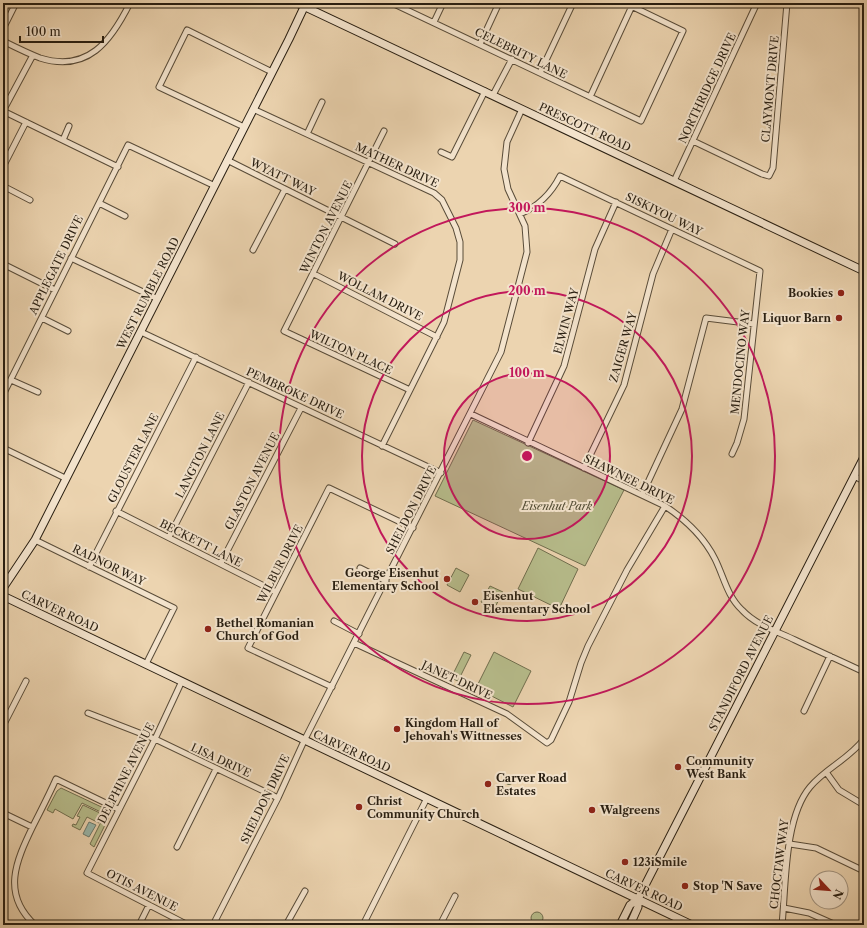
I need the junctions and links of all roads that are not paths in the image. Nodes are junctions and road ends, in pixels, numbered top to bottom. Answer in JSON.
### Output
{"nodes":[{"id":1,"x":16,"y":3,"type":"edge"},
{"id":2,"x":130,"y":3,"type":"edge"},
{"id":3,"x":392,"y":3,"type":"edge"},
{"id":4,"x":443,"y":3,"type":"edge"},
{"id":5,"x":499,"y":3,"type":"edge"},
{"id":6,"x":573,"y":3,"type":"edge"},
{"id":7,"x":625,"y":3,"type":"edge"},
{"id":8,"x":757,"y":3,"type":"edge"},
{"id":9,"x":787,"y":3,"type":"edge"},
{"id":10,"x":302,"y":4,"type":"edge"},
{"id":11,"x":632,"y":6,"type":"junction"},
{"id":12,"x":434,"y":22,"type":"junction"},
{"id":13,"x":3,"y":29,"type":"edge"},
{"id":14,"x":3,"y":41,"type":"edge"},
{"id":15,"x":480,"y":44,"type":"junction"},
{"id":16,"x":33,"y":55,"type":"junction"},
{"id":17,"x":512,"y":59,"type":"junction"},
{"id":18,"x":272,"y":72,"type":"junction"},
{"id":19,"x":540,"y":73,"type":"junction"},
{"id":20,"x":485,"y":91,"type":"junction"},
{"id":21,"x":493,"y":95,"type":"junction"},
{"id":22,"x":590,"y":97,"type":"junction"},
{"id":23,"x":322,"y":102,"type":"dead end"},
{"id":24,"x":253,"y":109,"type":"junction"},
{"id":25,"x":522,"y":109,"type":"junction"},
{"id":26,"x":3,"y":111,"type":"edge"},
{"id":27,"x":26,"y":122,"type":"junction"},
{"id":28,"x":69,"y":126,"type":"dead end"},
{"id":29,"x":244,"y":127,"type":"junction"},
{"id":30,"x":384,"y":131,"type":"dead end"},
{"id":31,"x":307,"y":134,"type":"junction"},
{"id":32,"x":63,"y":140,"type":"junction"},
{"id":33,"x":693,"y":140,"type":"junction"},
{"id":34,"x":441,"y":152,"type":"dead end"},
{"id":35,"x":227,"y":160,"type":"junction"},
{"id":36,"x":369,"y":163,"type":"junction"},
{"id":37,"x":3,"y":167,"type":"edge"},
{"id":38,"x":118,"y":167,"type":"junction"},
{"id":39,"x":674,"y":181,"type":"junction"},
{"id":40,"x":3,"y":186,"type":"edge"},
{"id":41,"x":215,"y":186,"type":"junction"},
{"id":42,"x":285,"y":189,"type":"junction"},
{"id":43,"x":30,"y":200,"type":"dead end"},
{"id":44,"x":616,"y":202,"type":"junction"},
{"id":45,"x":99,"y":203,"type":"junction"},
{"id":46,"x":520,"y":214,"type":"junction"},
{"id":47,"x":125,"y":216,"type":"dead end"},
{"id":48,"x":342,"y":217,"type":"junction"},
{"id":49,"x":672,"y":229,"type":"junction"},
{"id":50,"x":395,"y":244,"type":"dead end"},
{"id":51,"x":253,"y":250,"type":"dead end"},
{"id":52,"x":71,"y":258,"type":"junction"},
{"id":53,"x":3,"y":264,"type":"edge"},
{"id":54,"x":864,"y":270,"type":"edge"},
{"id":55,"x":760,"y":271,"type":"joint"},
{"id":56,"x":314,"y":274,"type":"junction"},
{"id":57,"x":55,"y":290,"type":"junction"},
{"id":58,"x":158,"y":299,"type":"junction"},
{"id":59,"x":42,"y":318,"type":"junction"},
{"id":60,"x":754,"y":324,"type":"junction"},
{"id":61,"x":68,"y":330,"type":"dead end"},
{"id":62,"x":284,"y":331,"type":"joint"},
{"id":63,"x":141,"y":332,"type":"junction"},
{"id":64,"x":437,"y":337,"type":"junction"},
{"id":65,"x":196,"y":358,"type":"junction"},
{"id":66,"x":11,"y":380,"type":"junction"},
{"id":67,"x":248,"y":382,"type":"junction"},
{"id":68,"x":410,"y":390,"type":"junction"},
{"id":69,"x":38,"y":392,"type":"dead end"},
{"id":70,"x":3,"y":395,"type":"edge"},
{"id":71,"x":301,"y":408,"type":"junction"},
{"id":72,"x":471,"y":414,"type":"junction"},
{"id":73,"x":528,"y":443,"type":"junction"},
{"id":74,"x":382,"y":446,"type":"junction"},
{"id":75,"x":3,"y":448,"type":"edge"},
{"id":76,"x":732,"y":454,"type":"dead end"},
{"id":77,"x":864,"y":457,"type":"edge"},
{"id":78,"x":584,"y":468,"type":"junction"},
{"id":79,"x":441,"y":473,"type":"junction"},
{"id":80,"x":854,"y":476,"type":"junction"},
{"id":81,"x":65,"y":478,"type":"junction"},
{"id":82,"x":864,"y":481,"type":"edge"},
{"id":83,"x":642,"y":494,"type":"junction"},
{"id":84,"x":666,"y":506,"type":"junction"},
{"id":85,"x":116,"y":511,"type":"junction"},
{"id":86,"x":413,"y":528,"type":"junction"},
{"id":87,"x":170,"y":537,"type":"junction"},
{"id":88,"x":35,"y":540,"type":"junction"},
{"id":89,"x":221,"y":563,"type":"junction"},
{"id":90,"x":89,"y":567,"type":"junction"},
{"id":91,"x":360,"y":568,"type":"dead end"},
{"id":92,"x":386,"y":581,"type":"junction"},
{"id":93,"x":3,"y":588,"type":"edge"},
{"id":94,"x":276,"y":592,"type":"junction"},
{"id":95,"x":3,"y":596,"type":"edge"},
{"id":96,"x":334,"y":621,"type":"dead end"},
{"id":97,"x":775,"y":631,"type":"junction"},
{"id":98,"x":359,"y":634,"type":"junction"},
{"id":99,"x":354,"y":644,"type":"junction"},
{"id":100,"x":830,"y":656,"type":"junction"},
{"id":101,"x":146,"y":664,"type":"junction"},
{"id":102,"x":864,"y":672,"type":"edge"},
{"id":103,"x":182,"y":681,"type":"junction"},
{"id":104,"x":26,"y":682,"type":"dead end"},
{"id":105,"x":332,"y":687,"type":"junction"},
{"id":106,"x":804,"y":710,"type":"dead end"},
{"id":107,"x":3,"y":713,"type":"edge"},
{"id":108,"x":88,"y":713,"type":"dead end"},
{"id":109,"x":8,"y":715,"type":"junction"},
{"id":110,"x":3,"y":726,"type":"edge"},
{"id":111,"x":155,"y":739,"type":"junction"},
{"id":112,"x":864,"y":739,"type":"edge"},
{"id":113,"x":304,"y":741,"type":"junction"},
{"id":114,"x":216,"y":769,"type":"junction"},
{"id":115,"x":826,"y":772,"type":"junction"},
{"id":116,"x":278,"y":798,"type":"junction"},
{"id":117,"x":427,"y":798,"type":"junction"},
{"id":118,"x":864,"y":805,"type":"edge"},
{"id":119,"x":118,"y":809,"type":"junction"},
{"id":120,"x":3,"y":813,"type":"edge"},
{"id":121,"x":32,"y":827,"type":"junction"},
{"id":122,"x":790,"y":844,"type":"junction"},
{"id":123,"x":177,"y":848,"type":"dead end"},
{"id":124,"x":864,"y":870,"type":"edge"},
{"id":125,"x":87,"y":873,"type":"joint"},
{"id":126,"x":305,"y":891,"type":"dead end"},
{"id":127,"x":455,"y":896,"type":"dead end"},
{"id":128,"x":638,"y":900,"type":"junction"},
{"id":129,"x":149,"y":905,"type":"junction"},
{"id":130,"x":784,"y":908,"type":"junction"},
{"id":131,"x":35,"y":925,"type":"edge"},
{"id":132,"x":139,"y":925,"type":"edge"},
{"id":133,"x":188,"y":925,"type":"edge"},
{"id":134,"x":214,"y":925,"type":"edge"},
{"id":135,"x":286,"y":925,"type":"edge"},
{"id":136,"x":364,"y":925,"type":"edge"},
{"id":137,"x":440,"y":925,"type":"edge"},
{"id":138,"x":620,"y":925,"type":"edge"},
{"id":139,"x":630,"y":925,"type":"edge"},
{"id":140,"x":692,"y":925,"type":"edge"},
{"id":141,"x":782,"y":925,"type":"edge"},
{"id":142,"x":836,"y":925,"type":"edge"}],
"edges":[{"from":1,"to":13,"type":"street"},
{"from":2,"to":16,"type":"street"},
{"from":3,"to":12,"type":"street","name":"CELEBRITY LANE"},
{"from":4,"to":12,"type":"street"},
{"from":5,"to":15,"type":"street"},
{"from":6,"to":19,"type":"street"},
{"from":7,"to":11,"type":"street"},
{"from":8,"to":33,"type":"street","name":"NORTHRIDGE DRIVE"},
{"from":9,"to":33,"type":"street","name":"CLAYMONT DRIVE"},
{"from":10,"to":18,"type":"street","name":"WEST RUMBLE ROAD"},
{"from":10,"to":20,"type":"street","name":"PRESCOTT ROAD"},
{"from":11,"to":22,"type":"street"},
{"from":11,"to":22,"type":"street","name":"CELEBRITY LANE"},
{"from":12,"to":15,"type":"street","name":"CELEBRITY LANE"},
{"from":14,"to":16,"type":"street"},
{"from":15,"to":17,"type":"street","name":"CELEBRITY LANE"},
{"from":16,"to":26,"type":"street"},
{"from":17,"to":19,"type":"street","name":"CELEBRITY LANE"},
{"from":17,"to":21,"type":"street"},
{"from":18,"to":24,"type":"street","name":"WEST RUMBLE ROAD"},
{"from":18,"to":29,"type":"street"},
{"from":19,"to":22,"type":"street","name":"CELEBRITY LANE"},
{"from":20,"to":21,"type":"street","name":"PRESCOTT ROAD"},
{"from":20,"to":34,"type":"street"},
{"from":21,"to":25,"type":"street","name":"PRESCOTT ROAD"},
{"from":23,"to":31,"type":"street"},
{"from":24,"to":29,"type":"street","name":"WEST RUMBLE ROAD"},
{"from":24,"to":31,"type":"street","name":"MATHER DRIVE"},
{"from":25,"to":39,"type":"street","name":"PRESCOTT ROAD"},
{"from":25,"to":46,"type":"street","name":"SHELDON DRIVE"},
{"from":26,"to":27,"type":"street"},
{"from":27,"to":32,"type":"street"},
{"from":27,"to":37,"type":"street"},
{"from":28,"to":32,"type":"street"},
{"from":29,"to":35,"type":"street","name":"WEST RUMBLE ROAD"},
{"from":30,"to":36,"type":"street","name":"WINTON AVENUE"},
{"from":31,"to":36,"type":"street","name":"MATHER DRIVE"},
{"from":32,"to":38,"type":"street"},
{"from":33,"to":39,"type":"street","name":"NORTHRIDGE DRIVE"},
{"from":35,"to":41,"type":"street","name":"WEST RUMBLE ROAD"},
{"from":35,"to":42,"type":"street","name":"WYATT WAY"},
{"from":36,"to":48,"type":"street","name":"WINTON AVENUE"},
{"from":36,"to":64,"type":"street","name":"MATHER DRIVE"},
{"from":38,"to":41,"type":"street","name":"APPLEGATE DRIVE"},
{"from":38,"to":45,"type":"street","name":"APPLEGATE DRIVE"},
{"from":39,"to":54,"type":"street","name":"PRESCOTT ROAD"},
{"from":40,"to":43,"type":"street"},
{"from":41,"to":58,"type":"street","name":"WEST RUMBLE ROAD"},
{"from":42,"to":48,"type":"street","name":"WYATT WAY"},
{"from":42,"to":51,"type":"street"},
{"from":44,"to":46,"type":"street","name":"SISKIYOU WAY"},
{"from":44,"to":49,"type":"street","name":"SISKIYOU WAY"},
{"from":44,"to":73,"type":"street","name":"ELWIN WAY"},
{"from":45,"to":47,"type":"street"},
{"from":45,"to":52,"type":"street","name":"APPLEGATE DRIVE"},
{"from":46,"to":72,"type":"street","name":"SHELDON DRIVE"},
{"from":48,"to":50,"type":"street","name":"WYATT WAY"},
{"from":48,"to":56,"type":"street","name":"WINTON AVENUE"},
{"from":49,"to":55,"type":"street","name":"SISKIYOU WAY"},
{"from":49,"to":78,"type":"street","name":"ZAIGER WAY"},
{"from":52,"to":57,"type":"street","name":"APPLEGATE DRIVE"},
{"from":52,"to":58,"type":"street"},
{"from":53,"to":57,"type":"street"},
{"from":55,"to":60,"type":"street","name":"MENDOCINO WAY"},
{"from":56,"to":62,"type":"street","name":"WINTON AVENUE"},
{"from":56,"to":64,"type":"street","name":"WOLLAM DRIVE"},
{"from":57,"to":59,"type":"street","name":"APPLEGATE DRIVE"},
{"from":58,"to":63,"type":"street","name":"WEST RUMBLE ROAD"},
{"from":59,"to":61,"type":"street"},
{"from":59,"to":66,"type":"street","name":"APPLEGATE DRIVE"},
{"from":60,"to":76,"type":"street","name":"MENDOCINO WAY"},
{"from":60,"to":83,"type":"street"},
{"from":62,"to":68,"type":"street","name":"WILTON PLACE"},
{"from":63,"to":65,"type":"street","name":"PEMBROKE DRIVE"},
{"from":63,"to":81,"type":"street","name":"WEST RUMBLE ROAD"},
{"from":64,"to":68,"type":"street","name":"MATHER DRIVE"},
{"from":65,"to":67,"type":"street","name":"PEMBROKE DRIVE"},
{"from":65,"to":85,"type":"street","name":"GLOUSTER LANE"},
{"from":66,"to":69,"type":"street"},
{"from":66,"to":70,"type":"street","name":"APPLEGATE DRIVE"},
{"from":67,"to":71,"type":"street","name":"PEMBROKE DRIVE"},
{"from":67,"to":87,"type":"street","name":"LANGTON LANE"},
{"from":68,"to":74,"type":"street","name":"MATHER DRIVE"},
{"from":71,"to":74,"type":"street","name":"PEMBROKE DRIVE"},
{"from":71,"to":89,"type":"street","name":"GLASTON AVENUE"},
{"from":72,"to":73,"type":"street","name":"SHAWNEE DRIVE"},
{"from":72,"to":79,"type":"street","name":"SHELDON DRIVE"},
{"from":73,"to":78,"type":"street","name":"SHAWNEE DRIVE"},
{"from":74,"to":79,"type":"street","name":"PEMBROKE DRIVE"},
{"from":75,"to":81,"type":"street"},
{"from":77,"to":80,"type":"street","name":"STANDIFORD AVENUE"},
{"from":78,"to":83,"type":"street","name":"SHAWNEE DRIVE"},
{"from":79,"to":86,"type":"street","name":"SHELDON DRIVE"},
{"from":80,"to":82,"type":"street"},
{"from":80,"to":97,"type":"street","name":"STANDIFORD AVENUE"},
{"from":81,"to":88,"type":"street","name":"WEST RUMBLE ROAD"},
{"from":83,"to":84,"type":"street","name":"SHAWNEE DRIVE"},
{"from":84,"to":97,"type":"street","name":"SHAWNEE DRIVE"},
{"from":84,"to":99,"type":"street","name":"JANET DRIVE"},
{"from":85,"to":87,"type":"street","name":"BECKETT LANE"},
{"from":85,"to":90,"type":"street","name":"GLOUSTER LANE"},
{"from":86,"to":92,"type":"street","name":"SHELDON DRIVE"},
{"from":86,"to":94,"type":"street","name":"WILBUR DRIVE"},
{"from":87,"to":89,"type":"street","name":"BECKETT LANE"},
{"from":88,"to":90,"type":"street","name":"RADNOR WAY"},
{"from":88,"to":93,"type":"street","name":"WEST RUMBLE ROAD"},
{"from":89,"to":94,"type":"street","name":"BECKETT LANE"},
{"from":90,"to":101,"type":"street","name":"RADNOR WAY"},
{"from":91,"to":92,"type":"street"},
{"from":92,"to":98,"type":"street","name":"SHELDON DRIVE"},
{"from":94,"to":105,"type":"street","name":"WILBUR DRIVE"},
{"from":95,"to":101,"type":"street","name":"CARVER ROAD"},
{"from":96,"to":98,"type":"street"},
{"from":97,"to":100,"type":"street","name":"SHAWNEE DRIVE"},
{"from":97,"to":128,"type":"street","name":"STANDIFORD AVENUE"},
{"from":98,"to":99,"type":"street","name":"SHELDON DRIVE"},
{"from":99,"to":105,"type":"street","name":"SHELDON DRIVE"},
{"from":100,"to":102,"type":"street","name":"SHAWNEE DRIVE"},
{"from":100,"to":106,"type":"street"},
{"from":101,"to":103,"type":"street","name":"CARVER ROAD"},
{"from":103,"to":111,"type":"street","name":"DELPHINE AVENUE"},
{"from":103,"to":113,"type":"street","name":"CARVER ROAD"},
{"from":104,"to":109,"type":"street"},
{"from":105,"to":113,"type":"street","name":"SHELDON DRIVE"},
{"from":107,"to":109,"type":"street"},
{"from":108,"to":111,"type":"street","name":"LISA DRIVE"},
{"from":109,"to":110,"type":"street"},
{"from":111,"to":114,"type":"street","name":"LISA DRIVE"},
{"from":111,"to":119,"type":"street","name":"DELPHINE AVENUE"},
{"from":112,"to":115,"type":"street","name":"CHOCTAW WAY"},
{"from":113,"to":116,"type":"street","name":"SHELDON DRIVE"},
{"from":113,"to":117,"type":"street","name":"CARVER ROAD"},
{"from":114,"to":116,"type":"street","name":"LISA DRIVE"},
{"from":114,"to":123,"type":"street"},
{"from":115,"to":118,"type":"street"},
{"from":115,"to":122,"type":"street","name":"CHOCTAW WAY"},
{"from":116,"to":134,"type":"street","name":"SHELDON DRIVE"},
{"from":117,"to":128,"type":"street","name":"CARVER ROAD"},
{"from":117,"to":136,"type":"street"},
{"from":119,"to":121,"type":"street"},
{"from":119,"to":125,"type":"street","name":"DELPHINE AVENUE"},
{"from":120,"to":121,"type":"street"},
{"from":121,"to":131,"type":"street"},
{"from":122,"to":124,"type":"street"},
{"from":122,"to":130,"type":"street","name":"CHOCTAW WAY"},
{"from":125,"to":129,"type":"street","name":"OTIS AVENUE"},
{"from":126,"to":135,"type":"street"},
{"from":127,"to":137,"type":"street"},
{"from":128,"to":138,"type":"street","name":"STANDIFORD AVENUE"},
{"from":128,"to":139,"type":"street","name":"STANDIFORD AVENUE"},
{"from":128,"to":140,"type":"street","name":"CARVER ROAD"},
{"from":129,"to":132,"type":"street"},
{"from":129,"to":133,"type":"street","name":"OTIS AVENUE"},
{"from":130,"to":141,"type":"street","name":"CHOCTAW WAY"},
{"from":130,"to":142,"type":"street"}]}
